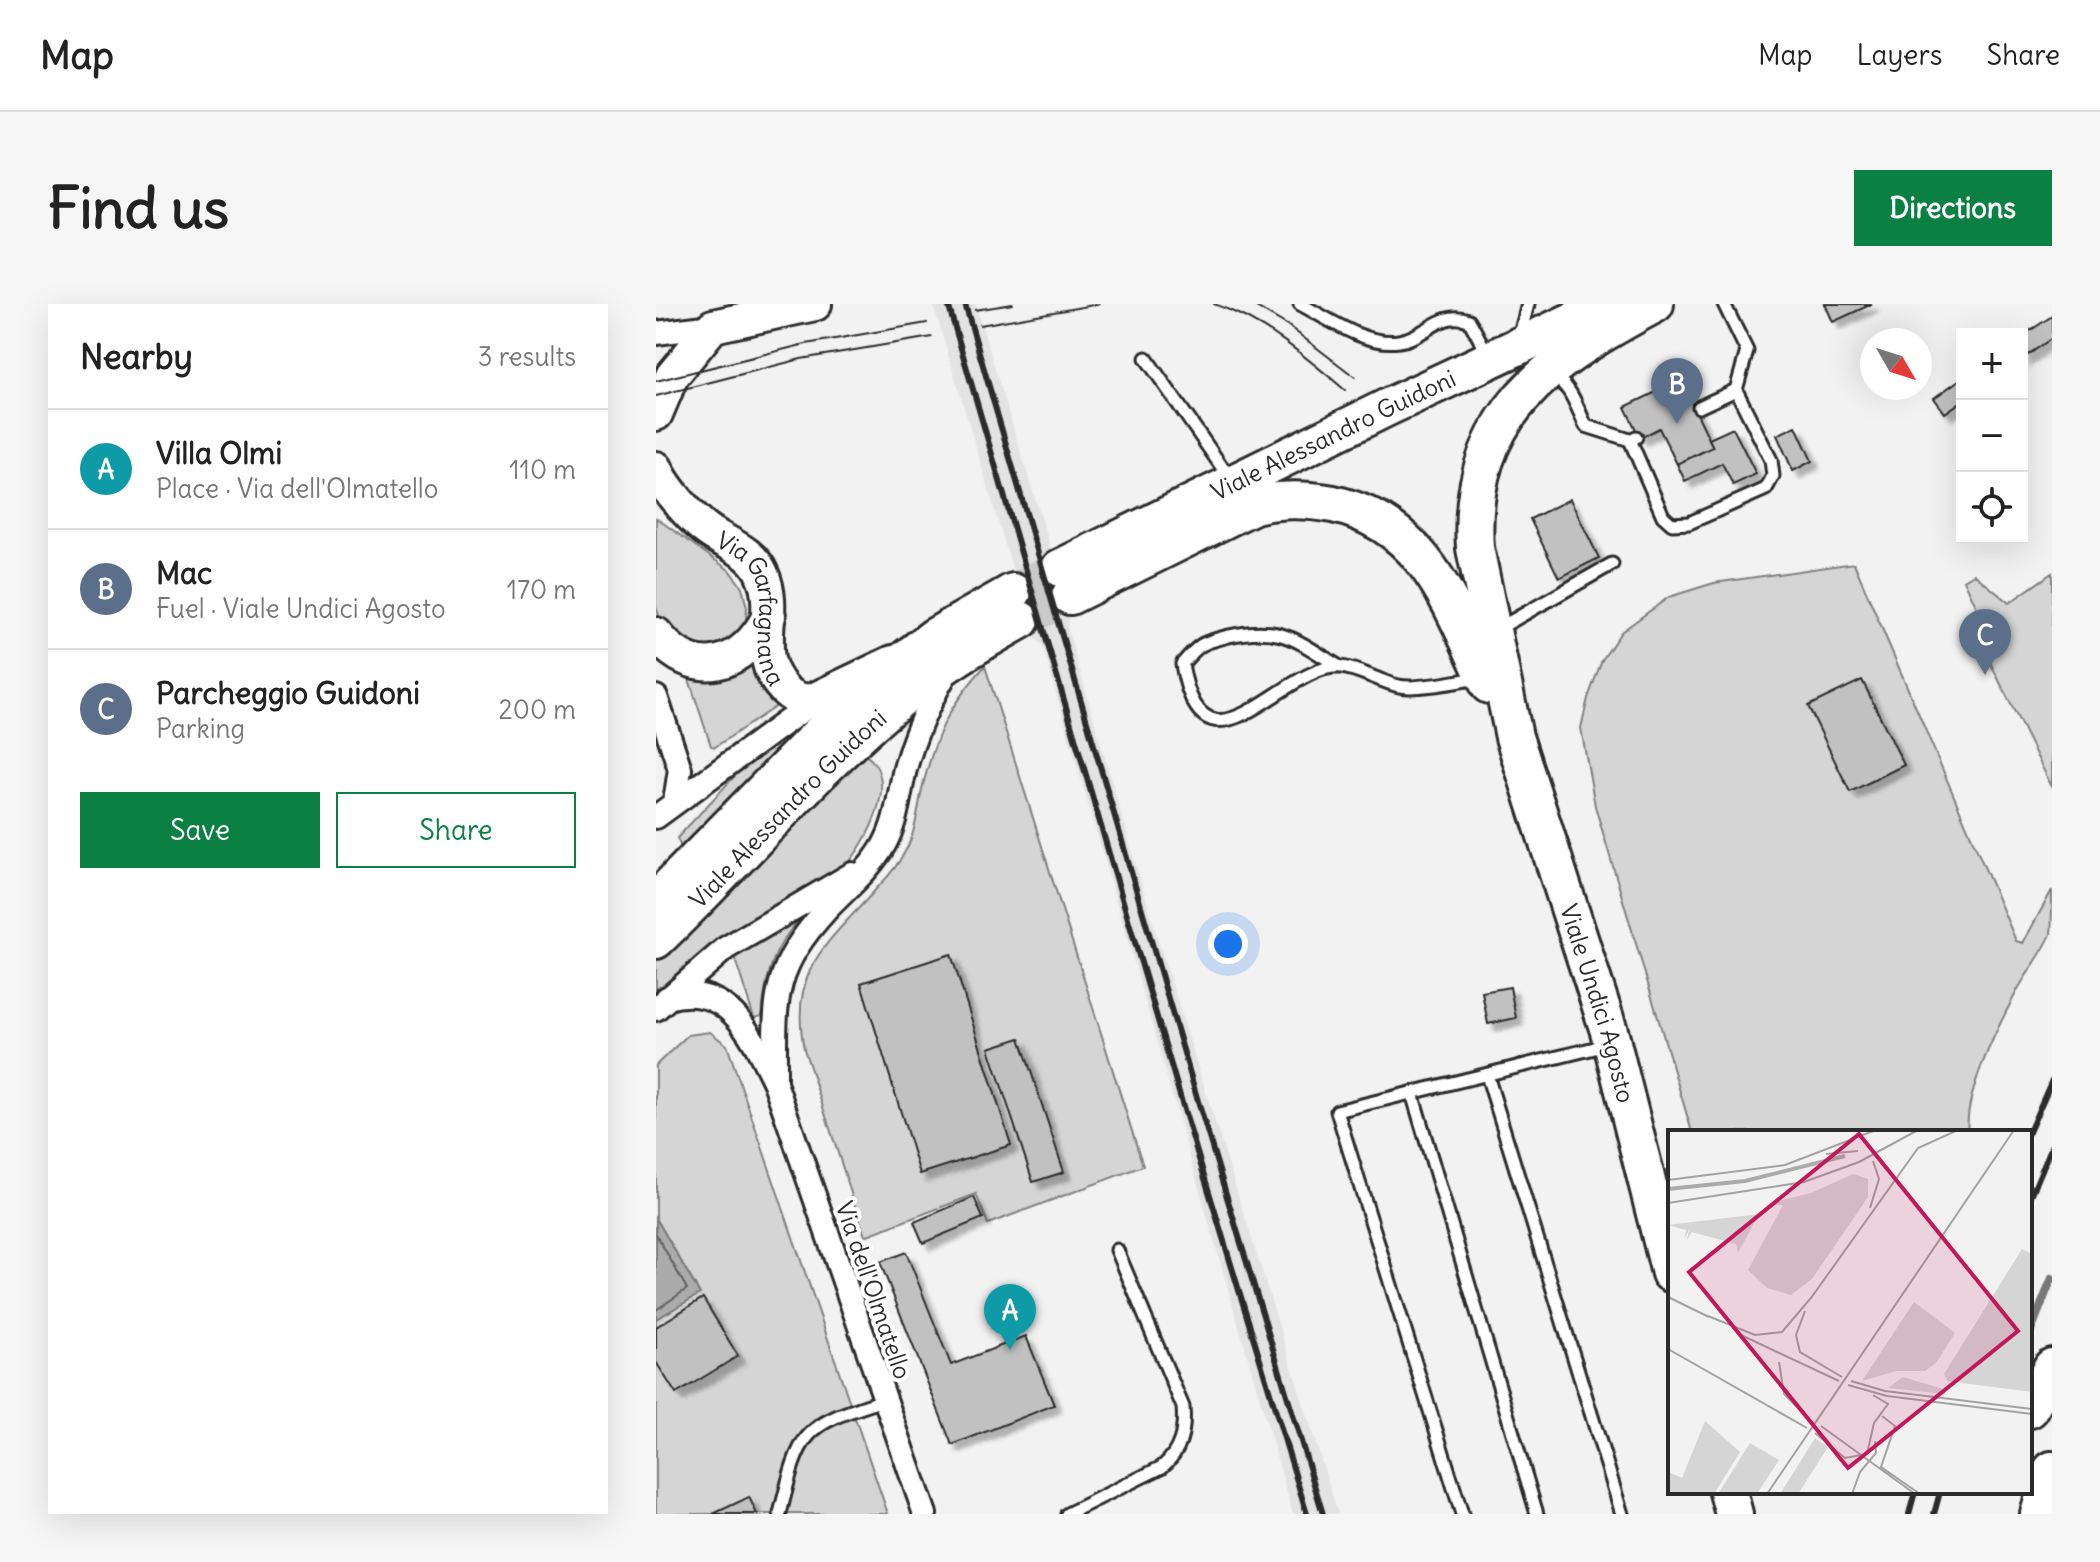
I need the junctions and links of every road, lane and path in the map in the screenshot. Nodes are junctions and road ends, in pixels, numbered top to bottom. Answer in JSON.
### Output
{"nodes":[{"id":1,"x":815,"y":304,"type":"edge"},
{"id":2,"x":1300,"y":304,"type":"edge"},
{"id":3,"x":1528,"y":304,"type":"edge"},
{"id":4,"x":1609,"y":304,"type":"edge"},
{"id":5,"x":1655,"y":304,"type":"edge"},
{"id":6,"x":1724,"y":304,"type":"edge"},
{"id":7,"x":713,"y":326,"type":"junction"},
{"id":8,"x":656,"y":333,"type":"edge"},
{"id":9,"x":1503,"y":352,"type":"junction"},
{"id":10,"x":1146,"y":358,"type":"dead end"},
{"id":11,"x":1531,"y":388,"type":"junction"},
{"id":12,"x":1736,"y":390,"type":"junction"},
{"id":13,"x":1699,"y":407,"type":"dead end"},
{"id":14,"x":656,"y":414,"type":"edge"},
{"id":15,"x":656,"y":468,"type":"edge"},
{"id":16,"x":1238,"y":497,"type":"junction"},
{"id":17,"x":656,"y":504,"type":"edge"},
{"id":18,"x":704,"y":528,"type":"junction"},
{"id":19,"x":1612,"y":564,"type":"dead end"},
{"id":20,"x":1065,"y":582,"type":"tunnel mouth"},
{"id":21,"x":769,"y":616,"type":"junction"},
{"id":22,"x":1492,"y":633,"type":"junction"},
{"id":23,"x":656,"y":634,"type":"edge"},
{"id":24,"x":962,"y":653,"type":"junction"},
{"id":25,"x":911,"y":654,"type":"junction"},
{"id":26,"x":1340,"y":667,"type":"junction"},
{"id":27,"x":1485,"y":677,"type":"junction"},
{"id":28,"x":821,"y":696,"type":"junction"},
{"id":29,"x":656,"y":697,"type":"edge"},
{"id":30,"x":1514,"y":737,"type":"junction"},
{"id":31,"x":675,"y":802,"type":"junction"},
{"id":32,"x":656,"y":817,"type":"edge"},
{"id":33,"x":881,"y":849,"type":"junction"},
{"id":34,"x":656,"y":900,"type":"edge"},
{"id":35,"x":656,"y":940,"type":"edge"},
{"id":36,"x":662,"y":1003,"type":"edge"},
{"id":37,"x":1614,"y":1053,"type":"junction"},
{"id":38,"x":1487,"y":1075,"type":"junction"},
{"id":39,"x":775,"y":1083,"type":"junction"},
{"id":40,"x":1412,"y":1093,"type":"junction"},
{"id":41,"x":1668,"y":1213,"type":"edge"},
{"id":42,"x":1117,"y":1250,"type":"dead end"},
{"id":43,"x":1668,"y":1265,"type":"edge"},
{"id":44,"x":2052,"y":1367,"type":"edge"},
{"id":45,"x":884,"y":1400,"type":"junction"},
{"id":46,"x":2032,"y":1405,"type":"edge"},
{"id":47,"x":2052,"y":1470,"type":"edge"},
{"id":48,"x":1729,"y":1494,"type":"edge"},
{"id":49,"x":780,"y":1514,"type":"edge"},
{"id":50,"x":925,"y":1514,"type":"edge"},
{"id":51,"x":1067,"y":1514,"type":"edge"},
{"id":52,"x":1462,"y":1514,"type":"edge"},
{"id":53,"x":1537,"y":1514,"type":"edge"},
{"id":54,"x":1622,"y":1514,"type":"edge"},
{"id":55,"x":1734,"y":1514,"type":"edge"},
{"id":56,"x":2039,"y":1514,"type":"edge"}],
"edges":[{"from":1,"to":7,"type":"street"},
{"from":2,"to":9,"type":"lane"},
{"from":3,"to":9,"type":"lane"},
{"from":4,"to":9,"type":"main road","name":"Viale Alessandro Guidoni"},
{"from":5,"to":11,"type":"main road","name":"Viale Undici Agosto"},
{"from":6,"to":12,"type":"lane"},
{"from":7,"to":8,"type":"street"},
{"from":7,"to":14,"type":"street"},
{"from":9,"to":16,"type":"main road","name":"Viale Alessandro Guidoni"},
{"from":10,"to":16,"type":"lane"},
{"from":11,"to":12,"type":"lane"},
{"from":11,"to":22,"type":"main road","name":"Viale Undici Agosto"},
{"from":12,"to":13,"type":"lane"},
{"from":15,"to":18,"type":"street","name":"Via Garfagnana"},
{"from":16,"to":20,"type":"main road","name":"Viale Alessandro Guidoni"},
{"from":16,"to":27,"type":"main road","name":"Viale Undici Agosto"},
{"from":17,"to":18,"type":"street"},
{"from":18,"to":21,"type":"street","name":"Via Garfagnana"},
{"from":19,"to":22,"type":"lane"},
{"from":21,"to":23,"type":"street"},
{"from":21,"to":28,"type":"street","name":"Via Garfagnana"},
{"from":22,"to":30,"type":"main road","name":"Viale Undici Agosto"},
{"from":24,"to":25,"type":"main road","name":"Viale Alessandro Guidoni"},
{"from":24,"to":33,"type":"street","name":"Viale Alessandro Guidoni"},
{"from":24,"to":35,"type":"main road","name":"Viale Alessandro Guidoni"},
{"from":25,"to":28,"type":"street","name":"Viale Alessandro Guidoni"},
{"from":25,"to":34,"type":"main road","name":"Viale Alessandro Guidoni"},
{"from":26,"to":26,"type":"lane"},
{"from":26,"to":27,"type":"lane"},
{"from":27,"to":30,"type":"main road","name":"Viale Undici Agosto"},
{"from":28,"to":31,"type":"street","name":"Viale Alessandro Guidoni"},
{"from":29,"to":31,"type":"street"},
{"from":30,"to":37,"type":"main road","name":"Viale Undici Agosto"},
{"from":31,"to":32,"type":"street","name":"Viale Alessandro Guidoni"},
{"from":33,"to":36,"type":"street"},
{"from":33,"to":39,"type":"street","name":"Via dell'Olmatello"},
{"from":36,"to":39,"type":"street","name":"Via dell'Olmatello"},
{"from":37,"to":38,"type":"lane"},
{"from":37,"to":41,"type":"main road"},
{"from":37,"to":43,"type":"main road","name":"Viale Undici Agosto"},
{"from":38,"to":40,"type":"lane"},
{"from":38,"to":54,"type":"lane"},
{"from":39,"to":45,"type":"street","name":"Via dell'Olmatello"},
{"from":40,"to":52,"type":"lane"},
{"from":40,"to":53,"type":"lane"},
{"from":42,"to":51,"type":"lane"},
{"from":44,"to":46,"type":"main road"},
{"from":45,"to":49,"type":"lane"},
{"from":45,"to":50,"type":"street","name":"Via dell'Olmatello"},
{"from":47,"to":56,"type":"main road"},
{"from":48,"to":55,"type":"main road"}]}
